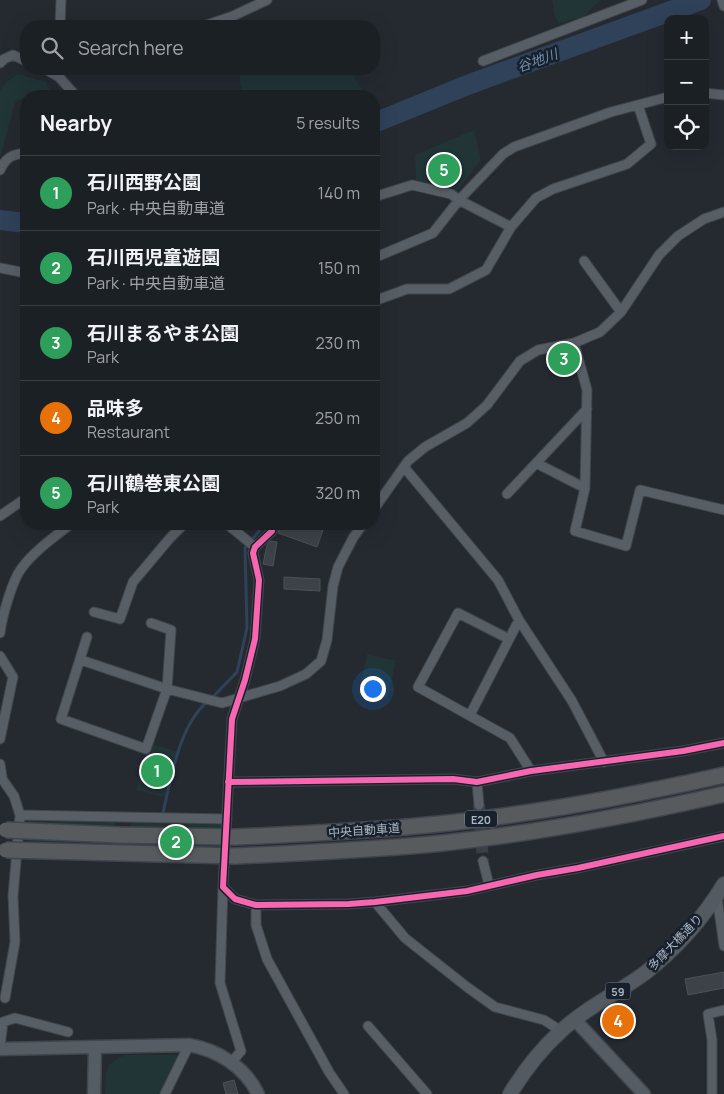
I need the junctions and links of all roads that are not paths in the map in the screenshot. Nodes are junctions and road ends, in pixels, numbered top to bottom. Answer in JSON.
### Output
{"nodes":[{"id":1,"x":61,"y":0,"type":"edge"},
{"id":2,"x":267,"y":0,"type":"edge"},
{"id":3,"x":642,"y":0,"type":"edge"},
{"id":4,"x":722,"y":0,"type":"edge"},
{"id":5,"x":724,"y":6,"type":"edge"},
{"id":6,"x":60,"y":20,"type":"edge"},
{"id":7,"x":222,"y":20,"type":"edge"},
{"id":8,"x":20,"y":58,"type":"edge"},
{"id":9,"x":482,"y":61,"type":"dead end"},
{"id":10,"x":0,"y":62,"type":"edge"},
{"id":11,"x":60,"y":75,"type":"edge"},
{"id":12,"x":72,"y":90,"type":"edge"},
{"id":13,"x":709,"y":93,"type":"edge"},
{"id":14,"x":724,"y":95,"type":"edge"},
{"id":15,"x":664,"y":98,"type":"edge"},
{"id":16,"x":638,"y":105,"type":"junction"},
{"id":17,"x":20,"y":154,"type":"edge"},
{"id":18,"x":0,"y":170,"type":"edge"},
{"id":19,"x":380,"y":195,"type":"edge"},
{"id":20,"x":459,"y":200,"type":"junction"},
{"id":21,"x":724,"y":212,"type":"edge"},
{"id":22,"x":511,"y":227,"type":"junction"},
{"id":23,"x":380,"y":255,"type":"edge"},
{"id":24,"x":584,"y":260,"type":"dead end"},
{"id":25,"x":0,"y":268,"type":"edge"},
{"id":26,"x":20,"y":272,"type":"edge"},
{"id":27,"x":380,"y":299,"type":"edge"},
{"id":28,"x":620,"y":312,"type":"junction"},
{"id":29,"x":574,"y":343,"type":"junction"},
{"id":30,"x":586,"y":409,"type":"junction"},
{"id":31,"x":536,"y":463,"type":"junction"},
{"id":32,"x":404,"y":467,"type":"junction"},
{"id":33,"x":585,"y":488,"type":"junction"},
{"id":34,"x":506,"y":494,"type":"dead end"},
{"id":35,"x":380,"y":501,"type":"edge"},
{"id":36,"x":20,"y":502,"type":"edge"},
{"id":37,"x":724,"y":510,"type":"edge"},
{"id":38,"x":0,"y":516,"type":"edge"},
{"id":39,"x":63,"y":530,"type":"edge"},
{"id":40,"x":178,"y":530,"type":"edge"},
{"id":41,"x":234,"y":530,"type":"edge"},
{"id":42,"x":272,"y":530,"type":"edge"},
{"id":43,"x":359,"y":530,"type":"edge"},
{"id":44,"x":253,"y":546,"type":"junction"},
{"id":45,"x":94,"y":612,"type":"dead end"},
{"id":46,"x":519,"y":620,"type":"junction"},
{"id":47,"x":151,"y":623,"type":"dead end"},
{"id":48,"x":0,"y":633,"type":"edge"},
{"id":49,"x":88,"y":637,"type":"dead end"},
{"id":50,"x":509,"y":639,"type":"junction"},
{"id":51,"x":0,"y":656,"type":"edge"},
{"id":52,"x":81,"y":660,"type":"junction"},
{"id":53,"x":167,"y":689,"type":"junction"},
{"id":54,"x":238,"y":699,"type":"junction"},
{"id":55,"x":470,"y":715,"type":"junction"},
{"id":56,"x":0,"y":739,"type":"edge"},
{"id":57,"x":724,"y":743,"type":"edge"},
{"id":58,"x":604,"y":762,"type":"junction"},
{"id":59,"x":0,"y":764,"type":"edge"},
{"id":60,"x":531,"y":771,"type":"junction"},
{"id":61,"x":724,"y":775,"type":"edge"},
{"id":62,"x":1,"y":777,"type":"edge"},
{"id":63,"x":228,"y":782,"type":"junction"},
{"id":64,"x":477,"y":782,"type":"junction"},
{"id":65,"x":724,"y":794,"type":"edge"},
{"id":66,"x":479,"y":805,"type":"tunnel mouth"},
{"id":67,"x":20,"y":814,"type":"junction"},
{"id":68,"x":226,"y":820,"type":"junction"},
{"id":69,"x":3,"y":830,"type":"edge"},
{"id":70,"x":724,"y":836,"type":"edge"},
{"id":71,"x":3,"y":850,"type":"edge"},
{"id":72,"x":483,"y":861,"type":"tunnel mouth"},
{"id":73,"x":724,"y":884,"type":"edge"},
{"id":74,"x":489,"y":885,"type":"junction"},
{"id":75,"x":223,"y":887,"type":"junction"},
{"id":76,"x":717,"y":897,"type":"junction"},
{"id":77,"x":375,"y":902,"type":"junction"},
{"id":78,"x":256,"y":905,"type":"junction"},
{"id":79,"x":724,"y":946,"type":"edge"},
{"id":80,"x":5,"y":998,"type":"dead end"},
{"id":81,"x":724,"y":1010,"type":"edge"},
{"id":82,"x":575,"y":1020,"type":"junction"},
{"id":83,"x":368,"y":1026,"type":"dead end"},
{"id":84,"x":561,"y":1031,"type":"junction"},
{"id":85,"x":68,"y":1032,"type":"dead end"},
{"id":86,"x":189,"y":1045,"type":"junction"},
{"id":87,"x":0,"y":1048,"type":"edge"},
{"id":88,"x":95,"y":1048,"type":"junction"},
{"id":89,"x":231,"y":1063,"type":"junction"},
{"id":90,"x":94,"y":1094,"type":"edge"},
{"id":91,"x":165,"y":1094,"type":"edge"},
{"id":92,"x":258,"y":1094,"type":"edge"},
{"id":93,"x":344,"y":1094,"type":"edge"},
{"id":94,"x":427,"y":1094,"type":"edge"},
{"id":95,"x":510,"y":1094,"type":"edge"},
{"id":96,"x":644,"y":1094,"type":"edge"},
{"id":97,"x":712,"y":1094,"type":"edge"}],
"edges":[{"from":1,"to":6,"type":"street"},
{"from":2,"to":7,"type":"street"},
{"from":3,"to":9,"type":"street"},
{"from":4,"to":5,"type":"street"},
{"from":8,"to":10,"type":"street"},
{"from":11,"to":12,"type":"street"},
{"from":13,"to":14,"type":"street"},
{"from":15,"to":16,"type":"street"},
{"from":16,"to":20,"type":"street"},
{"from":16,"to":22,"type":"street"},
{"from":17,"to":18,"type":"street"},
{"from":19,"to":20,"type":"street"},
{"from":20,"to":22,"type":"street"},
{"from":20,"to":23,"type":"street"},
{"from":21,"to":28,"type":"street"},
{"from":22,"to":27,"type":"street"},
{"from":24,"to":28,"type":"street"},
{"from":25,"to":26,"type":"street"},
{"from":28,"to":29,"type":"street"},
{"from":29,"to":30,"type":"street"},
{"from":29,"to":32,"type":"street"},
{"from":30,"to":31,"type":"street"},
{"from":30,"to":33,"type":"street"},
{"from":31,"to":33,"type":"street"},
{"from":31,"to":34,"type":"street"},
{"from":32,"to":35,"type":"street"},
{"from":32,"to":46,"type":"street"},
{"from":33,"to":37,"type":"street"},
{"from":36,"to":38,"type":"street"},
{"from":39,"to":48,"type":"street"},
{"from":40,"to":45,"type":"street"},
{"from":41,"to":44,"type":"street"},
{"from":42,"to":44,"type":"street"},
{"from":43,"to":54,"type":"street"},
{"from":44,"to":54,"type":"street"},
{"from":46,"to":50,"type":"street"},
{"from":46,"to":58,"type":"street"},
{"from":47,"to":53,"type":"street"},
{"from":49,"to":52,"type":"street"},
{"from":50,"to":55,"type":"street"},
{"from":50,"to":55,"type":"street"},
{"from":51,"to":56,"type":"street"},
{"from":52,"to":53,"type":"street"},
{"from":52,"to":53,"type":"street"},
{"from":53,"to":54,"type":"street"},
{"from":54,"to":63,"type":"street"},
{"from":55,"to":60,"type":"street"},
{"from":57,"to":58,"type":"street"},
{"from":58,"to":60,"type":"street"},
{"from":59,"to":62,"type":"street"},
{"from":60,"to":64,"type":"street"},
{"from":61,"to":69,"type":"highway","name":"中央自動車道","number":"E20","bridge":true},
{"from":62,"to":67,"type":"street"},
{"from":63,"to":64,"type":"street"},
{"from":63,"to":68,"type":"street"},
{"from":64,"to":66,"type":"street"},
{"from":65,"to":71,"type":"highway","name":"中央自動車道","number":"E20","bridge":true},
{"from":67,"to":68,"type":"street"},
{"from":67,"to":80,"type":"street"},
{"from":68,"to":75,"type":"street"},
{"from":70,"to":74,"type":"street"},
{"from":72,"to":74,"type":"street"},
{"from":73,"to":76,"type":"main road","name":"多摩大橋通り","number":"59"},
{"from":74,"to":77,"type":"street"},
{"from":75,"to":78,"type":"street"},
{"from":75,"to":89,"type":"street"},
{"from":76,"to":79,"type":"street"},
{"from":76,"to":82,"type":"main road","name":"多摩大橋通り","number":"59"},
{"from":77,"to":78,"type":"street"},
{"from":77,"to":84,"type":"street"},
{"from":78,"to":93,"type":"street"},
{"from":81,"to":97,"type":"street"},
{"from":82,"to":84,"type":"main road","name":"多摩大橋通り","number":"59"},
{"from":82,"to":96,"type":"street"},
{"from":83,"to":94,"type":"street"},
{"from":84,"to":95,"type":"main road","name":"多摩大橋通り","number":"59"},
{"from":85,"to":87,"type":"street"},
{"from":86,"to":88,"type":"street"},
{"from":86,"to":89,"type":"street"},
{"from":86,"to":91,"type":"street"},
{"from":87,"to":88,"type":"street"},
{"from":88,"to":90,"type":"street"},
{"from":89,"to":92,"type":"street"}]}
